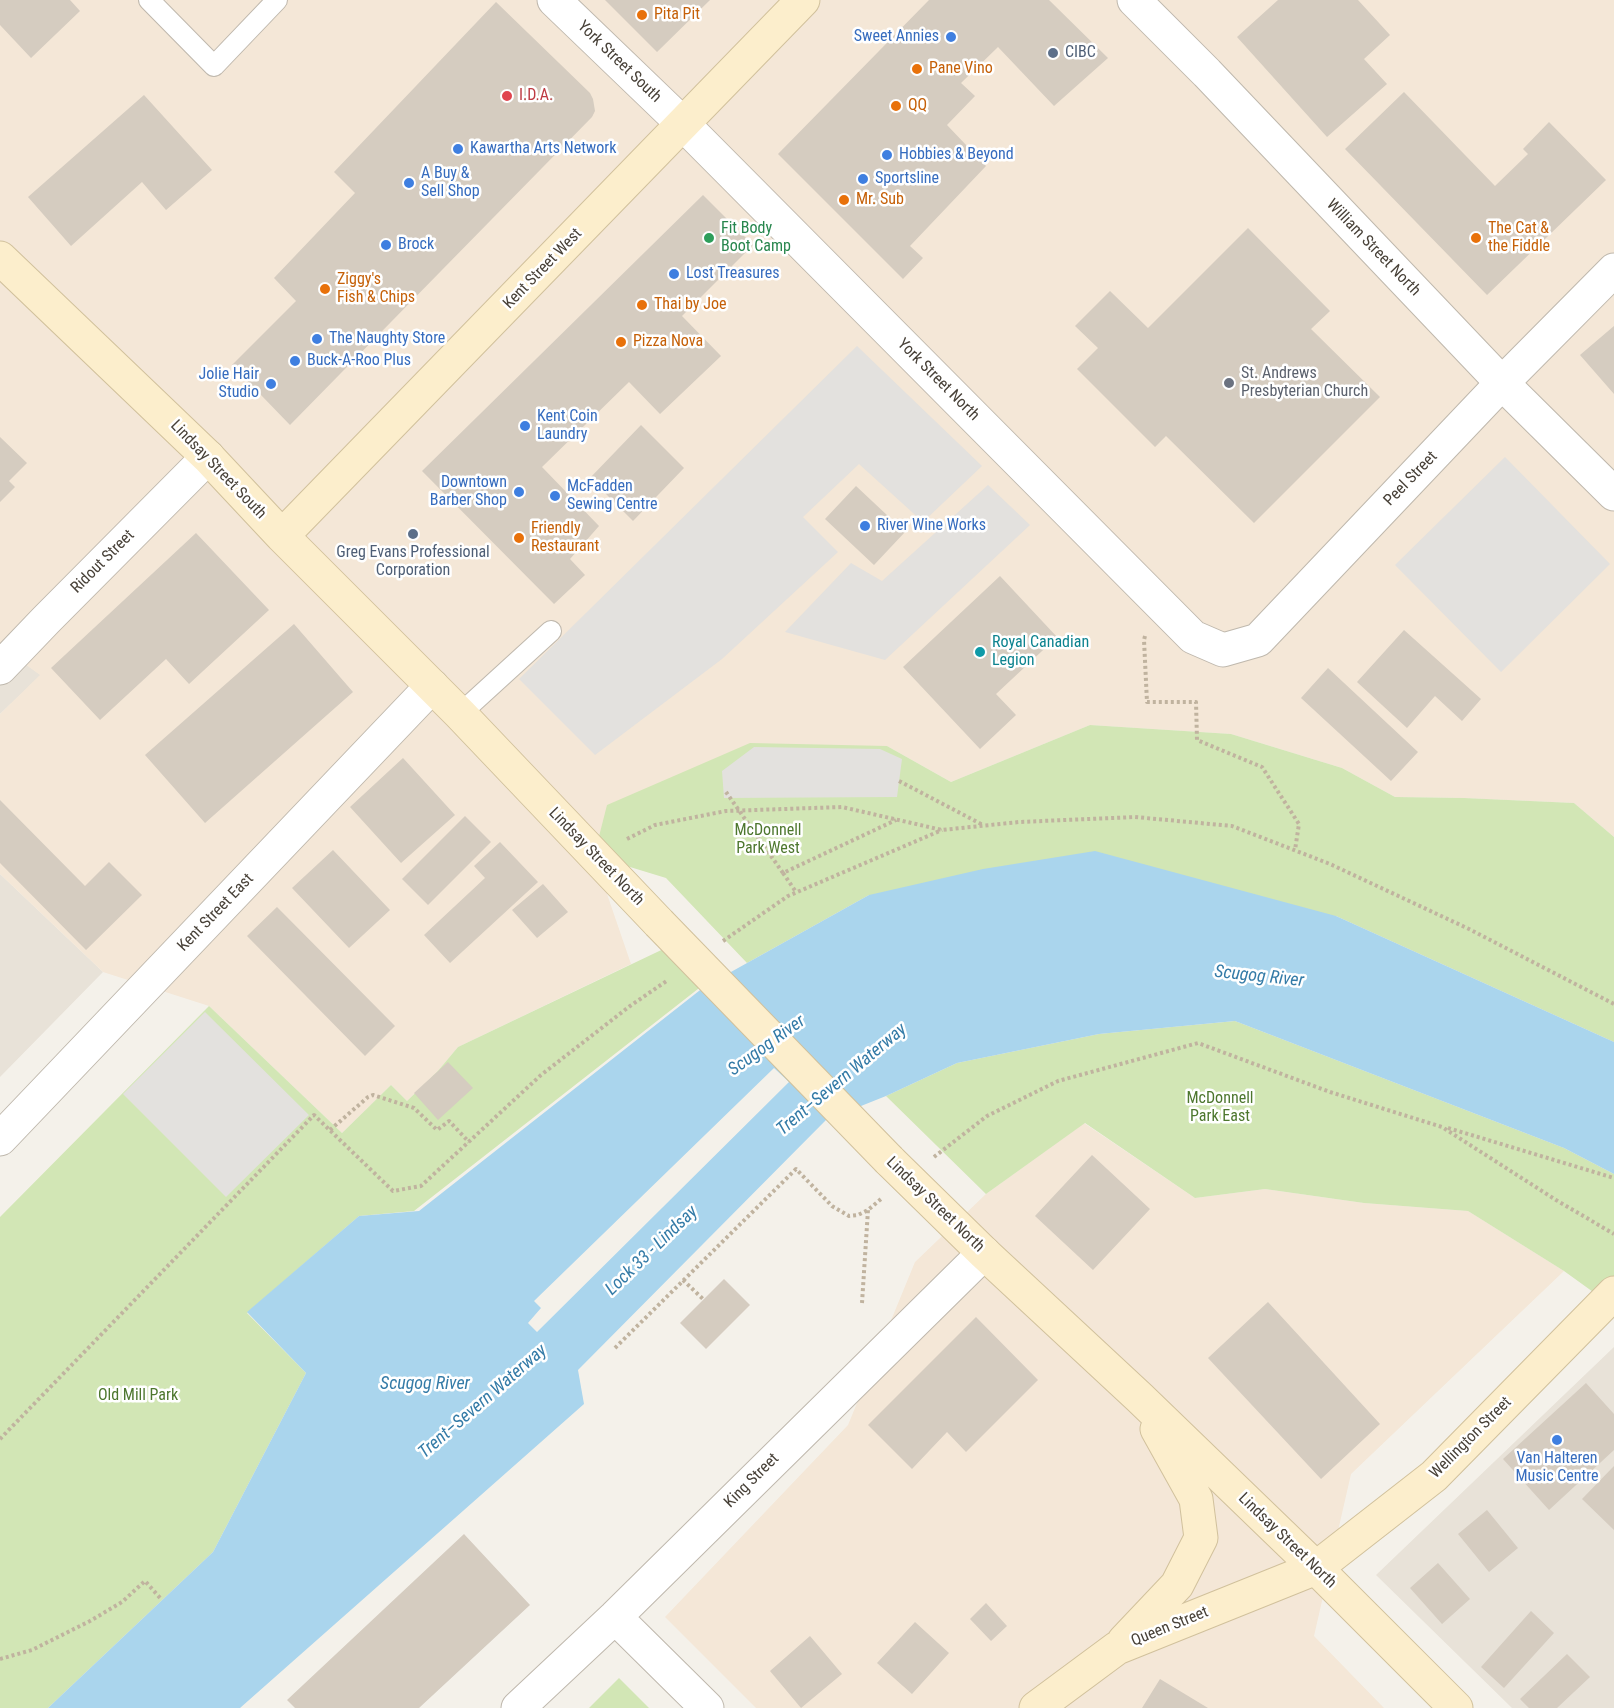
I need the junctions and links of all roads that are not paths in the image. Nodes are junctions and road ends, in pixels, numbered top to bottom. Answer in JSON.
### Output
{"nodes":[{"id":1,"x":149,"y":0,"type":"edge"},
{"id":2,"x":277,"y":0,"type":"edge"},
{"id":3,"x":555,"y":0,"type":"edge"},
{"id":4,"x":803,"y":0,"type":"edge"},
{"id":5,"x":1134,"y":0,"type":"edge"},
{"id":6,"x":683,"y":124,"type":"junction"},
{"id":7,"x":0,"y":258,"type":"edge"},
{"id":8,"x":1614,"y":270,"type":"edge"},
{"id":9,"x":1502,"y":382,"type":"junction"},
{"id":10,"x":208,"y":457,"type":"junction"},
{"id":11,"x":1614,"y":494,"type":"edge"},
{"id":12,"x":282,"y":536,"type":"junction"},
{"id":13,"x":550,"y":631,"type":"dead end"},
{"id":14,"x":1193,"y":637,"type":"joint"},
{"id":15,"x":0,"y":668,"type":"edge"},
{"id":16,"x":432,"y":686,"type":"junction"},
{"id":17,"x":460,"y":714,"type":"junction"},
{"id":18,"x":2,"y":1134,"type":"edge"},
{"id":19,"x":984,"y":1253,"type":"junction"},
{"id":20,"x":1614,"y":1293,"type":"edge"},
{"id":21,"x":1140,"y":1398,"type":"junction"},
{"id":22,"x":1316,"y":1568,"type":"junction"},
{"id":23,"x":615,"y":1617,"type":"junction"},
{"id":24,"x":1117,"y":1648,"type":"junction"},
{"id":25,"x":518,"y":1708,"type":"edge"},
{"id":26,"x":707,"y":1708,"type":"edge"},
{"id":27,"x":1036,"y":1708,"type":"edge"},
{"id":28,"x":1456,"y":1708,"type":"edge"}],
"edges":[{"from":1,"to":2,"type":"lane"},
{"from":3,"to":6,"type":"street","name":"York Street South"},
{"from":4,"to":6,"type":"main road","name":"Kent Street West"},
{"from":5,"to":9,"type":"street","name":"William Street North"},
{"from":6,"to":12,"type":"main road","name":"Kent Street West"},
{"from":6,"to":14,"type":"street","name":"York Street North"},
{"from":7,"to":10,"type":"main road","name":"Lindsay Street South"},
{"from":8,"to":9,"type":"street","name":"Peel Street"},
{"from":9,"to":11,"type":"street","name":"William Street North"},
{"from":9,"to":14,"type":"street","name":"Peel Street"},
{"from":10,"to":12,"type":"main road","name":"Lindsay Street South"},
{"from":10,"to":15,"type":"street","name":"Ridout Street"},
{"from":12,"to":16,"type":"main road","name":"Lindsay Street South"},
{"from":13,"to":17,"type":"lane"},
{"from":16,"to":17,"type":"main road","name":"Lindsay Street North"},
{"from":16,"to":18,"type":"street","name":"Kent Street East"},
{"from":17,"to":19,"type":"main road","name":"Lindsay Street North","bridge":true},
{"from":19,"to":21,"type":"main road","name":"Lindsay Street North"},
{"from":19,"to":23,"type":"street","name":"King Street"},
{"from":20,"to":22,"type":"main road","name":"Wellington Street"},
{"from":21,"to":22,"type":"main road","name":"Lindsay Street North"},
{"from":21,"to":24,"type":"main road"},
{"from":22,"to":24,"type":"main road","name":"Queen Street"},
{"from":22,"to":28,"type":"main road","name":"Lindsay Street North"},
{"from":23,"to":25,"type":"street","name":"King Street"},
{"from":23,"to":26,"type":"street"},
{"from":24,"to":27,"type":"main road","name":"Queen Street"}]}
